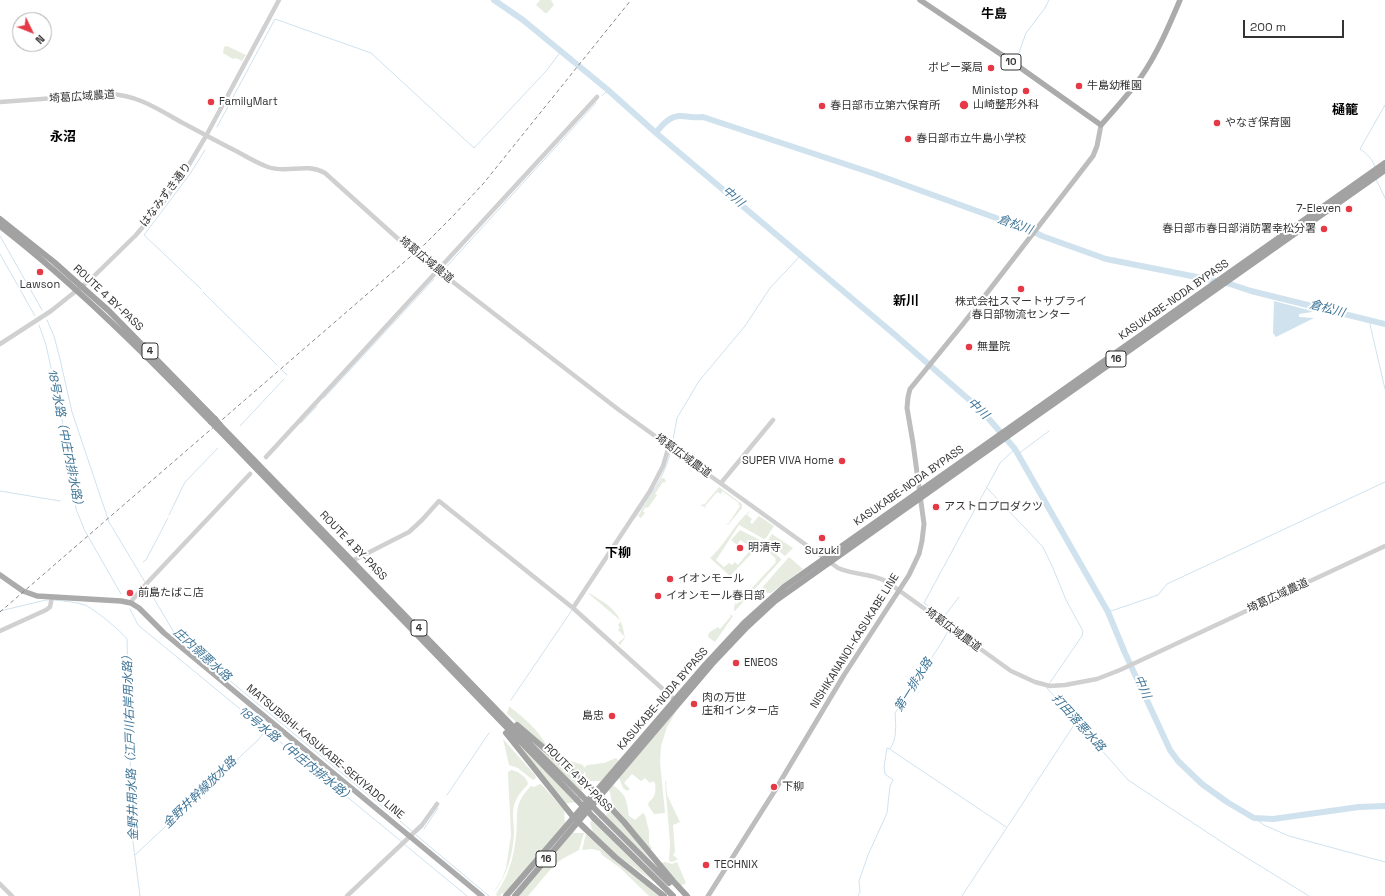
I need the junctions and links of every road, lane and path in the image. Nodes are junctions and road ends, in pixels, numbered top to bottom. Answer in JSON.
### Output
{"nodes":[{"id":1,"x":280,"y":0,"type":"edge"},
{"id":2,"x":920,"y":0,"type":"edge"},
{"id":3,"x":1180,"y":0,"type":"edge"},
{"id":4,"x":598,"y":97,"type":"dead end"},
{"id":5,"x":0,"y":102,"type":"edge"},
{"id":6,"x":1101,"y":125,"type":"junction"},
{"id":7,"x":206,"y":136,"type":"junction"},
{"id":8,"x":1385,"y":163,"type":"edge"},
{"id":9,"x":1385,"y":170,"type":"edge"},
{"id":10,"x":0,"y":219,"type":"edge"},
{"id":11,"x":0,"y":226,"type":"edge"},
{"id":12,"x":80,"y":288,"type":"junction"},
{"id":13,"x":1210,"y":289,"type":"junction"},
{"id":14,"x":0,"y":344,"type":"edge"},
{"id":15,"x":773,"y":420,"type":"dead end"},
{"id":16,"x":669,"y":446,"type":"junction"},
{"id":17,"x":266,"y":457,"type":"dead end"},
{"id":18,"x":250,"y":474,"type":"dead end"},
{"id":19,"x":721,"y":483,"type":"junction"},
{"id":20,"x":921,"y":494,"type":"junction"},
{"id":21,"x":1385,"y":546,"type":"edge"},
{"id":22,"x":827,"y":559,"type":"junction"},
{"id":23,"x":350,"y":562,"type":"junction"},
{"id":24,"x":0,"y":575,"type":"edge"},
{"id":25,"x":899,"y":590,"type":"junction"},
{"id":26,"x":52,"y":597,"type":"junction"},
{"id":27,"x":131,"y":603,"type":"junction"},
{"id":28,"x":573,"y":608,"type":"junction"},
{"id":29,"x":0,"y":631,"type":"edge"},
{"id":30,"x":460,"y":680,"type":"junction"},
{"id":31,"x":484,"y":696,"type":"junction"},
{"id":32,"x":677,"y":702,"type":"junction"},
{"id":33,"x":598,"y":794,"type":"junction"},
{"id":34,"x":437,"y":804,"type":"dead end"},
{"id":35,"x":576,"y":820,"type":"junction"},
{"id":36,"x":413,"y":834,"type":"junction"},
{"id":37,"x":0,"y":884,"type":"edge"},
{"id":38,"x":12,"y":896,"type":"edge"},
{"id":39,"x":347,"y":896,"type":"edge"},
{"id":40,"x":482,"y":896,"type":"edge"},
{"id":41,"x":506,"y":896,"type":"edge"},
{"id":42,"x":515,"y":896,"type":"edge"},
{"id":43,"x":664,"y":896,"type":"edge"},
{"id":44,"x":673,"y":896,"type":"edge"},
{"id":45,"x":682,"y":896,"type":"edge"},
{"id":46,"x":687,"y":896,"type":"edge"},
{"id":47,"x":708,"y":896,"type":"edge"}],
"edges":[{"from":1,"to":7,"type":"street","name":"はなみずき通り"},
{"from":2,"to":6,"type":"main road","number":"10"},
{"from":3,"to":6,"type":"main road"},
{"from":4,"to":17,"type":"street"},
{"from":5,"to":7,"type":"street","name":"埼葛広域農道"},
{"from":6,"to":20,"type":"main road","name":"NISHIKANANOI-KASUKABE LINE"},
{"from":7,"to":12,"type":"street","name":"はなみずき通り"},
{"from":7,"to":16,"type":"street","name":"埼葛広域農道","bridge":true},
{"from":8,"to":13,"type":"highway","name":"KASUKABE-NODA BYPASS","number":"16"},
{"from":9,"to":13,"type":"highway","name":"KASUKABE-NODA BYPASS","number":"16"},
{"from":10,"to":12,"type":"highway","name":"ROUTE 4 BY-PASS","number":"4"},
{"from":11,"to":12,"type":"highway","name":"ROUTE 4 BY-PASS","number":"4"},
{"from":12,"to":14,"type":"street","name":"はなみずき通り"},
{"from":12,"to":23,"type":"highway","name":"ROUTE 4 BY-PASS","number":"4","bridge":true},
{"from":13,"to":20,"type":"highway","name":"KASUKABE-NODA BYPASS","number":"16"},
{"from":15,"to":19,"type":"street"},
{"from":16,"to":19,"type":"street","name":"埼葛広域農道"},
{"from":16,"to":28,"type":"street"},
{"from":18,"to":27,"type":"street"},
{"from":19,"to":22,"type":"street","name":"埼葛広域農道"},
{"from":20,"to":22,"type":"highway","name":"KASUKABE-NODA BYPASS","number":"16"},
{"from":20,"to":25,"type":"main road","name":"NISHIKANANOI-KASUKABE LINE"},
{"from":21,"to":25,"type":"street","name":"埼葛広域農道"},
{"from":22,"to":25,"type":"street","name":"埼葛広域農道"},
{"from":22,"to":32,"type":"highway","name":"KASUKABE-NODA BYPASS","number":"16"},
{"from":23,"to":28,"type":"street"},
{"from":23,"to":30,"type":"highway","name":"ROUTE 4 BY-PASS","number":"4"},
{"from":23,"to":31,"type":"highway","name":"ROUTE 4 BY-PASS","number":"4"},
{"from":24,"to":26,"type":"main road"},
{"from":25,"to":47,"type":"main road","name":"NISHIKANANOI-KASUKABE LINE"},
{"from":26,"to":27,"type":"main road"},
{"from":26,"to":29,"type":"street"},
{"from":27,"to":36,"type":"main road","name":"MATSUBISHI-KASUKABE-SEKIYADO LINE"},
{"from":28,"to":32,"type":"street"},
{"from":30,"to":35,"type":"highway"},
{"from":30,"to":44,"type":"highway","name":"ROUTE 4 BY-PASS","number":"4","bridge":true},
{"from":31,"to":33,"type":"highway"},
{"from":31,"to":45,"type":"highway","name":"ROUTE 4 BY-PASS","number":"4","bridge":true},
{"from":32,"to":33,"type":"highway","name":"KASUKABE-NODA BYPASS","number":"16"},
{"from":33,"to":35,"type":"highway","name":"KASUKABE-NODA BYPASS","number":"16"},
{"from":33,"to":46,"type":"highway"},
{"from":34,"to":36,"type":"street"},
{"from":35,"to":41,"type":"highway","name":"KASUKABE-NODA BYPASS","number":"16"},
{"from":35,"to":42,"type":"highway","name":"KASUKABE-NODA BYPASS","number":"16"},
{"from":35,"to":43,"type":"highway"},
{"from":36,"to":39,"type":"street"},
{"from":36,"to":40,"type":"main road","name":"MATSUBISHI-KASUKABE-SEKIYADO LINE"},
{"from":37,"to":38,"type":"street"}]}
